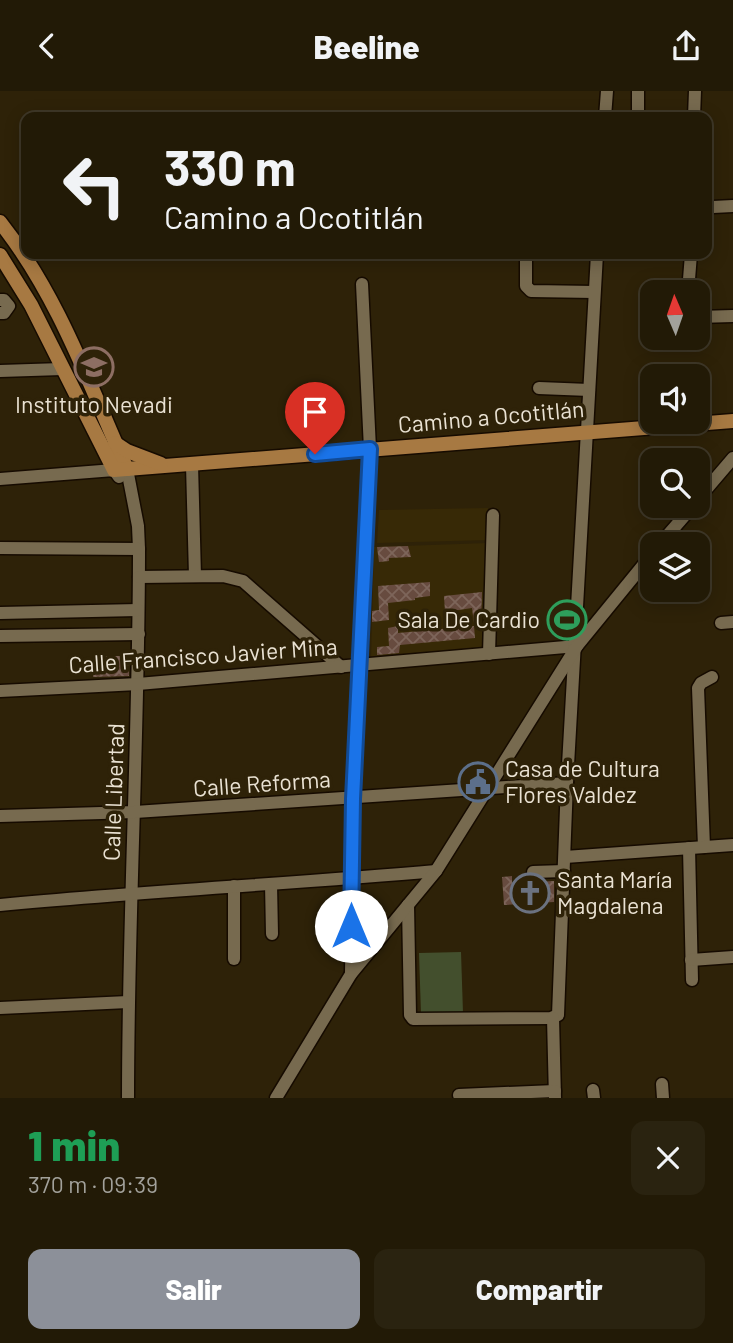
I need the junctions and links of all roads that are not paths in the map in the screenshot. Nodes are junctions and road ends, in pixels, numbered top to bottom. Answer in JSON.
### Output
{"nodes":[{"id":1,"x":607,"y":91,"type":"edge"},
{"id":2,"x":638,"y":91,"type":"edge"},
{"id":3,"x":695,"y":91,"type":"edge"},
{"id":4,"x":605,"y":112,"type":"edge"},
{"id":5,"x":638,"y":112,"type":"edge"},
{"id":6,"x":694,"y":112,"type":"edge"},
{"id":7,"x":713,"y":207,"type":"dead end"},
{"id":8,"x":733,"y":207,"type":"edge"},
{"id":9,"x":0,"y":222,"type":"edge"},
{"id":10,"x":21,"y":252,"type":"edge"},
{"id":11,"x":0,"y":255,"type":"edge"},
{"id":12,"x":26,"y":259,"type":"edge"},
{"id":13,"x":526,"y":259,"type":"edge"},
{"id":14,"x":597,"y":259,"type":"edge"},
{"id":15,"x":691,"y":259,"type":"edge"},
{"id":16,"x":689,"y":280,"type":"edge"},
{"id":17,"x":362,"y":285,"type":"dead end"},
{"id":18,"x":594,"y":292,"type":"junction"},
{"id":19,"x":31,"y":305,"type":"junction"},
{"id":20,"x":3,"y":306,"type":"edge"},
{"id":21,"x":733,"y":316,"type":"edge"},
{"id":22,"x":710,"y":317,"type":"edge"},
{"id":23,"x":62,"y":369,"type":"junction"},
{"id":24,"x":0,"y":371,"type":"edge"},
{"id":25,"x":539,"y":388,"type":"dead end"},
{"id":26,"x":589,"y":390,"type":"junction"},
{"id":27,"x":733,"y":421,"type":"edge"},
{"id":28,"x":586,"y":432,"type":"junction"},
{"id":29,"x":116,"y":443,"type":"junction"},
{"id":30,"x":370,"y":449,"type":"junction"},
{"id":31,"x":733,"y":458,"type":"edge"},
{"id":32,"x":192,"y":465,"type":"junction"},
{"id":33,"x":169,"y":467,"type":"junction"},
{"id":34,"x":120,"y":469,"type":"junction"},
{"id":35,"x":0,"y":479,"type":"edge"},
{"id":36,"x":710,"y":485,"type":"edge"},
{"id":37,"x":493,"y":515,"type":"dead end"},
{"id":38,"x":683,"y":518,"type":"edge"},
{"id":39,"x":670,"y":532,"type":"edge"},
{"id":40,"x":0,"y":548,"type":"edge"},
{"id":41,"x":139,"y":549,"type":"junction"},
{"id":42,"x":640,"y":569,"type":"edge"},
{"id":43,"x":195,"y":576,"type":"junction"},
{"id":44,"x":139,"y":577,"type":"junction"},
{"id":45,"x":138,"y":610,"type":"junction"},
{"id":46,"x":0,"y":613,"type":"edge"},
{"id":47,"x":139,"y":635,"type":"junction"},
{"id":48,"x":0,"y":636,"type":"edge"},
{"id":49,"x":577,"y":646,"type":"junction"},
{"id":50,"x":489,"y":654,"type":"junction"},
{"id":51,"x":359,"y":664,"type":"junction"},
{"id":52,"x":341,"y":667,"type":"junction"},
{"id":53,"x":712,"y":677,"type":"dead end"},
{"id":54,"x":138,"y":684,"type":"junction"},
{"id":55,"x":0,"y":691,"type":"edge"},
{"id":56,"x":567,"y":783,"type":"junction"},
{"id":57,"x":488,"y":789,"type":"junction"},
{"id":58,"x":353,"y":799,"type":"junction"},
{"id":59,"x":135,"y":812,"type":"junction"},
{"id":60,"x":0,"y":816,"type":"edge"},
{"id":61,"x":733,"y":845,"type":"edge"},
{"id":62,"x":704,"y":847,"type":"junction"},
{"id":63,"x":689,"y":848,"type":"junction"},
{"id":64,"x":565,"y":857,"type":"junction"},
{"id":65,"x":436,"y":871,"type":"junction"},
{"id":66,"x":564,"y":871,"type":"junction"},
{"id":67,"x":533,"y":872,"type":"dead end"},
{"id":68,"x":351,"y":879,"type":"junction"},
{"id":69,"x":271,"y":884,"type":"junction"},
{"id":70,"x":234,"y":886,"type":"junction"},
{"id":71,"x":132,"y":892,"type":"junction"},
{"id":72,"x":0,"y":905,"type":"edge"},
{"id":73,"x":408,"y":905,"type":"junction"},
{"id":74,"x":272,"y":934,"type":"dead end"},
{"id":75,"x":733,"y":957,"type":"edge"},
{"id":76,"x":234,"y":959,"type":"dead end"},
{"id":77,"x":691,"y":960,"type":"junction"},
{"id":78,"x":351,"y":974,"type":"junction"},
{"id":79,"x":692,"y":980,"type":"dead end"},
{"id":80,"x":128,"y":1002,"type":"junction"},
{"id":81,"x":0,"y":1007,"type":"edge"},
{"id":82,"x":552,"y":1018,"type":"junction"},
{"id":83,"x":662,"y":1084,"type":"dead end"},
{"id":84,"x":459,"y":1095,"type":"dead end"},
{"id":85,"x":555,"y":1095,"type":"edge"},
{"id":86,"x":128,"y":1098,"type":"edge"},
{"id":87,"x":276,"y":1098,"type":"edge"},
{"id":88,"x":663,"y":1098,"type":"edge"}],
"edges":[{"from":1,"to":4,"type":"street"},
{"from":2,"to":5,"type":"street"},
{"from":3,"to":6,"type":"street"},
{"from":7,"to":8,"type":"street"},
{"from":9,"to":10,"type":"main road"},
{"from":11,"to":19,"type":"main road"},
{"from":12,"to":29,"type":"main road"},
{"from":13,"to":18,"type":"street"},
{"from":14,"to":18,"type":"street"},
{"from":15,"to":16,"type":"street"},
{"from":17,"to":30,"type":"street"},
{"from":18,"to":26,"type":"street"},
{"from":19,"to":20,"type":"street"},
{"from":19,"to":23,"type":"main road"},
{"from":21,"to":22,"type":"street"},
{"from":23,"to":24,"type":"street"},
{"from":23,"to":34,"type":"main road"},
{"from":25,"to":26,"type":"street"},
{"from":26,"to":28,"type":"street"},
{"from":27,"to":28,"type":"main road","name":"Camino a Ocotitlán"},
{"from":28,"to":30,"type":"main road","name":"Camino a Ocotitlán"},
{"from":28,"to":49,"type":"street"},
{"from":29,"to":33,"type":"main road"},
{"from":29,"to":34,"type":"main road"},
{"from":30,"to":32,"type":"main road","name":"Camino a Ocotitlán"},
{"from":30,"to":51,"type":"street"},
{"from":31,"to":36,"type":"street"},
{"from":32,"to":33,"type":"main road","name":"Camino a Ocotitlán"},
{"from":32,"to":43,"type":"street"},
{"from":33,"to":34,"type":"main road","name":"Camino a Ocotitlán"},
{"from":34,"to":35,"type":"street"},
{"from":34,"to":41,"type":"street","name":"Calle Libertad"},
{"from":37,"to":50,"type":"street"},
{"from":38,"to":39,"type":"street"},
{"from":40,"to":41,"type":"street"},
{"from":41,"to":44,"type":"street","name":"Calle Libertad"},
{"from":42,"to":49,"type":"street"},
{"from":43,"to":44,"type":"street"},
{"from":43,"to":52,"type":"street"},
{"from":44,"to":45,"type":"street","name":"Calle Libertad"},
{"from":45,"to":46,"type":"street"},
{"from":45,"to":47,"type":"street","name":"Calle Libertad"},
{"from":47,"to":48,"type":"street"},
{"from":47,"to":54,"type":"street","name":"Calle Libertad"},
{"from":49,"to":50,"type":"street","name":"Calle Francisco Javier Mina"},
{"from":49,"to":56,"type":"street"},
{"from":49,"to":57,"type":"street"},
{"from":50,"to":51,"type":"street","name":"Calle Francisco Javier Mina"},
{"from":51,"to":52,"type":"street","name":"Calle Francisco Javier Mina"},
{"from":51,"to":58,"type":"street"},
{"from":52,"to":54,"type":"street","name":"Calle Francisco Javier Mina"},
{"from":53,"to":62,"type":"street"},
{"from":54,"to":55,"type":"street","name":"Calle Francisco Javier Mina"},
{"from":54,"to":59,"type":"street","name":"Calle Libertad"},
{"from":56,"to":57,"type":"street","name":"Calle Reforma"},
{"from":56,"to":64,"type":"street"},
{"from":57,"to":58,"type":"street","name":"Calle Reforma"},
{"from":57,"to":65,"type":"street"},
{"from":58,"to":59,"type":"street","name":"Calle Reforma"},
{"from":58,"to":68,"type":"street"},
{"from":59,"to":60,"type":"street","name":"Calle Reforma"},
{"from":59,"to":71,"type":"street","name":"Calle Libertad"},
{"from":61,"to":62,"type":"street"},
{"from":62,"to":63,"type":"street"},
{"from":63,"to":64,"type":"street"},
{"from":63,"to":77,"type":"street"},
{"from":64,"to":66,"type":"street"},
{"from":65,"to":68,"type":"street"},
{"from":65,"to":73,"type":"street"},
{"from":66,"to":67,"type":"street"},
{"from":66,"to":82,"type":"street"},
{"from":68,"to":69,"type":"street"},
{"from":68,"to":78,"type":"street"},
{"from":69,"to":70,"type":"street"},
{"from":69,"to":74,"type":"street"},
{"from":70,"to":71,"type":"street"},
{"from":70,"to":76,"type":"street"},
{"from":71,"to":72,"type":"street"},
{"from":71,"to":80,"type":"street","name":"Calle Libertad"},
{"from":73,"to":78,"type":"street"},
{"from":73,"to":82,"type":"street"},
{"from":75,"to":77,"type":"street"},
{"from":77,"to":79,"type":"street"},
{"from":78,"to":87,"type":"street"},
{"from":80,"to":81,"type":"street"},
{"from":80,"to":86,"type":"street","name":"Calle Libertad"},
{"from":82,"to":85,"type":"street"},
{"from":83,"to":88,"type":"street"},
{"from":84,"to":85,"type":"street"}]}
